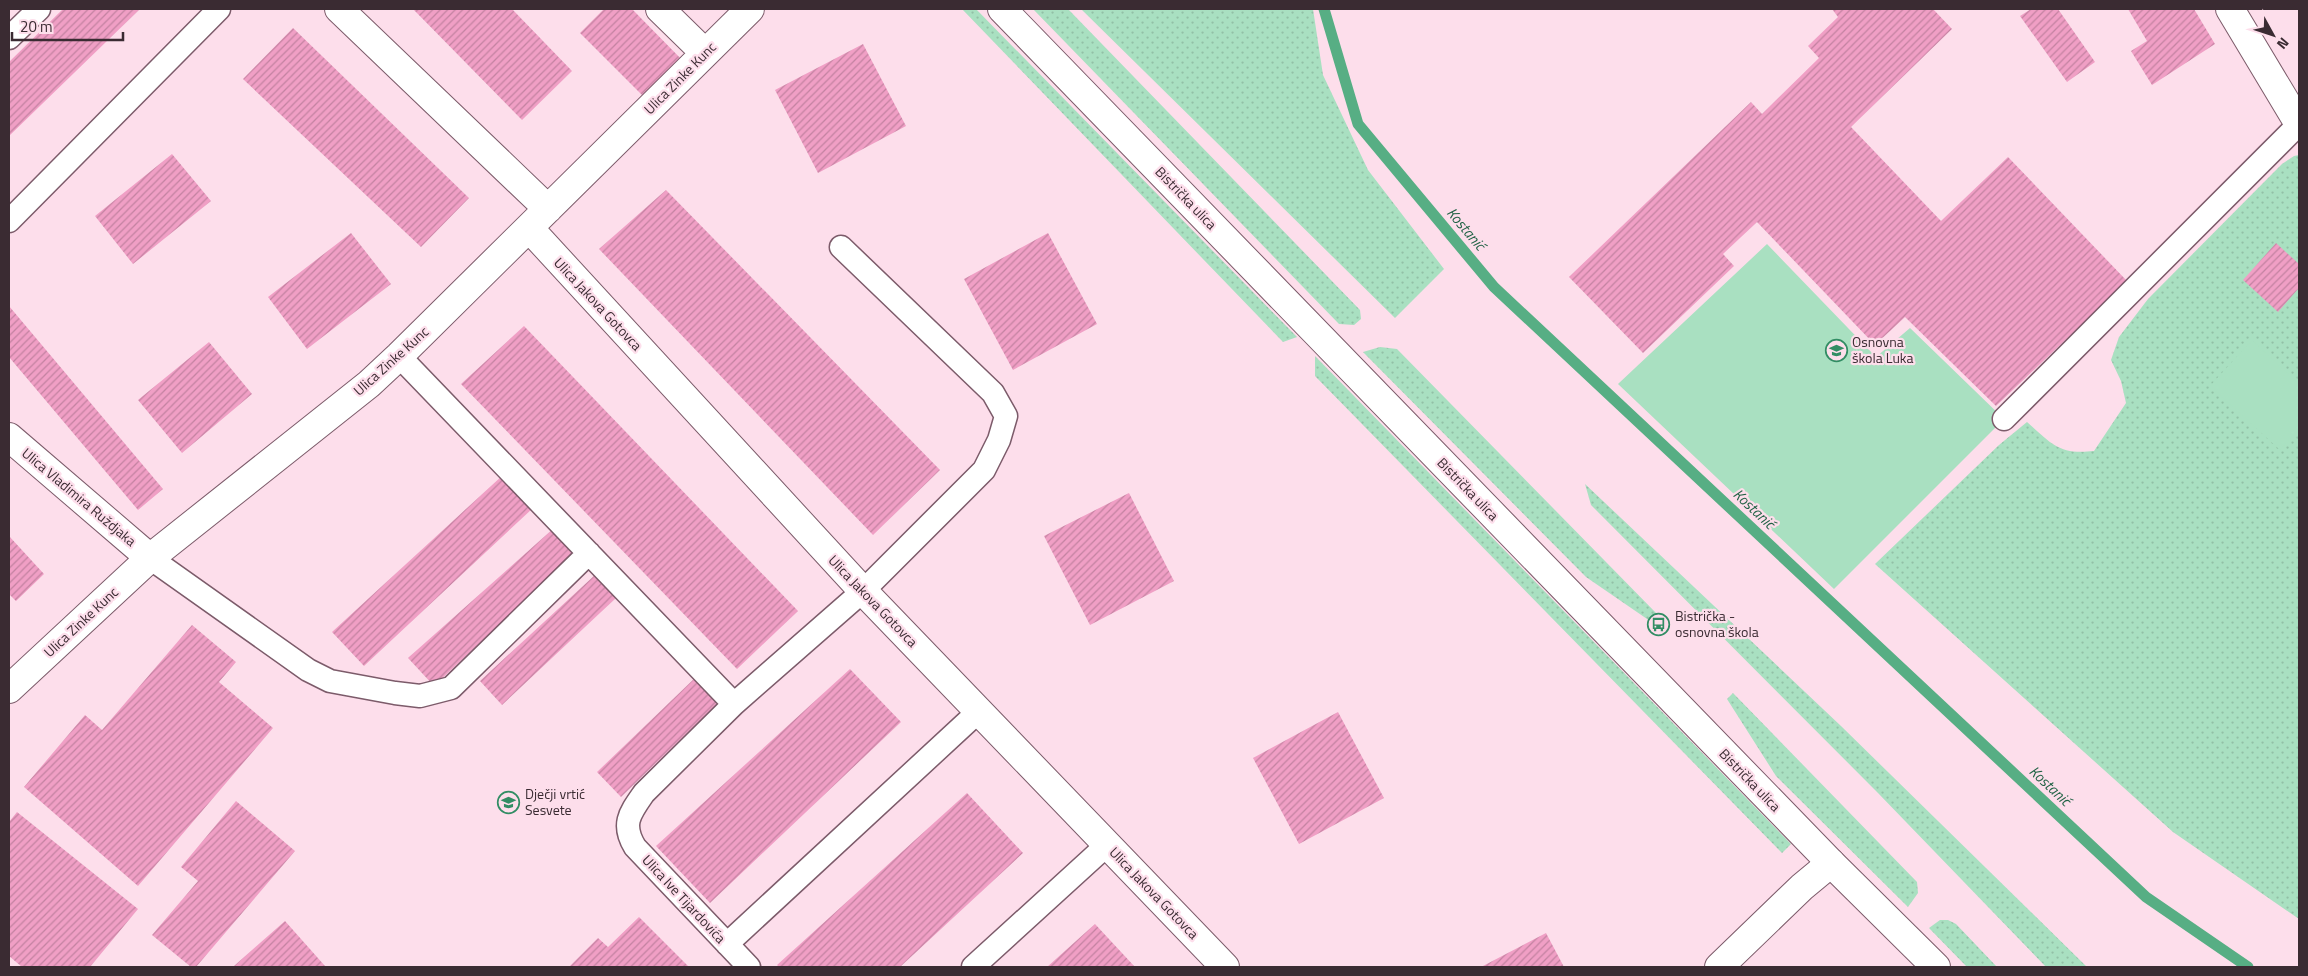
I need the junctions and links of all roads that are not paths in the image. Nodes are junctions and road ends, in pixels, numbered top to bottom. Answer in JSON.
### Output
{"nodes":[{"id":1,"x":39,"y":9,"type":"edge"},
{"id":2,"x":218,"y":9,"type":"edge"},
{"id":3,"x":339,"y":9,"type":"edge"},
{"id":4,"x":660,"y":9,"type":"edge"},
{"id":5,"x":750,"y":9,"type":"edge"},
{"id":6,"x":1002,"y":9,"type":"edge"},
{"id":7,"x":2230,"y":9,"type":"edge"},
{"id":8,"x":9,"y":38,"type":"edge"},
{"id":9,"x":705,"y":53,"type":"junction"},
{"id":10,"x":2299,"y":124,"type":"edge"},
{"id":11,"x":548,"y":209,"type":"junction"},
{"id":12,"x":9,"y":221,"type":"edge"},
{"id":13,"x":529,"y":228,"type":"junction"},
{"id":14,"x":841,"y":247,"type":"dead end"},
{"id":15,"x":399,"y":356,"type":"junction"},
{"id":16,"x":2004,"y":418,"type":"dead end"},
{"id":17,"x":9,"y":437,"type":"edge"},
{"id":18,"x":589,"y":553,"type":"junction"},
{"id":19,"x":150,"y":558,"type":"junction"},
{"id":20,"x":863,"y":591,"type":"junction"},
{"id":21,"x":9,"y":689,"type":"edge"},
{"id":22,"x":734,"y":704,"type":"junction"},
{"id":23,"x":979,"y":711,"type":"junction"},
{"id":24,"x":1108,"y":844,"type":"junction"},
{"id":25,"x":1831,"y":863,"type":"junction"},
{"id":26,"x":727,"y":944,"type":"junction"},
{"id":27,"x":749,"y":967,"type":"edge"},
{"id":28,"x":973,"y":967,"type":"edge"},
{"id":29,"x":1225,"y":967,"type":"edge"},
{"id":30,"x":1719,"y":967,"type":"edge"},
{"id":31,"x":1936,"y":967,"type":"edge"}],
"edges":[{"from":1,"to":8,"type":"lane"},
{"from":2,"to":12,"type":"lane"},
{"from":3,"to":11,"type":"street"},
{"from":4,"to":9,"type":"street"},
{"from":5,"to":9,"type":"street","name":"Ulica Zinke Kunc"},
{"from":6,"to":25,"type":"street","name":"Bistrička ulica"},
{"from":7,"to":10,"type":"street"},
{"from":9,"to":11,"type":"street","name":"Ulica Zinke Kunc"},
{"from":10,"to":16,"type":"lane"},
{"from":11,"to":13,"type":"street","name":"Ulica Zinke Kunc"},
{"from":13,"to":15,"type":"street","name":"Ulica Zinke Kunc"},
{"from":13,"to":20,"type":"street","name":"Ulica Jakova Gotovca"},
{"from":14,"to":20,"type":"lane"},
{"from":15,"to":18,"type":"lane"},
{"from":15,"to":19,"type":"street","name":"Ulica Zinke Kunc"},
{"from":17,"to":19,"type":"street","name":"Ulica Vladimira Ruždjaka"},
{"from":18,"to":19,"type":"lane"},
{"from":18,"to":22,"type":"lane"},
{"from":19,"to":21,"type":"street","name":"Ulica Zinke Kunc"},
{"from":20,"to":22,"type":"lane"},
{"from":20,"to":23,"type":"street","name":"Ulica Jakova Gotovca"},
{"from":22,"to":26,"type":"lane","name":"Ulica Ive Tijardovića"},
{"from":23,"to":24,"type":"street","name":"Ulica Jakova Gotovca"},
{"from":23,"to":26,"type":"lane"},
{"from":24,"to":28,"type":"lane"},
{"from":24,"to":29,"type":"street","name":"Ulica Jakova Gotovca"},
{"from":25,"to":30,"type":"street"},
{"from":25,"to":31,"type":"street","name":"Bistrička ulica"},
{"from":26,"to":27,"type":"lane","name":"Ulica Ive Tijardovića"}]}
